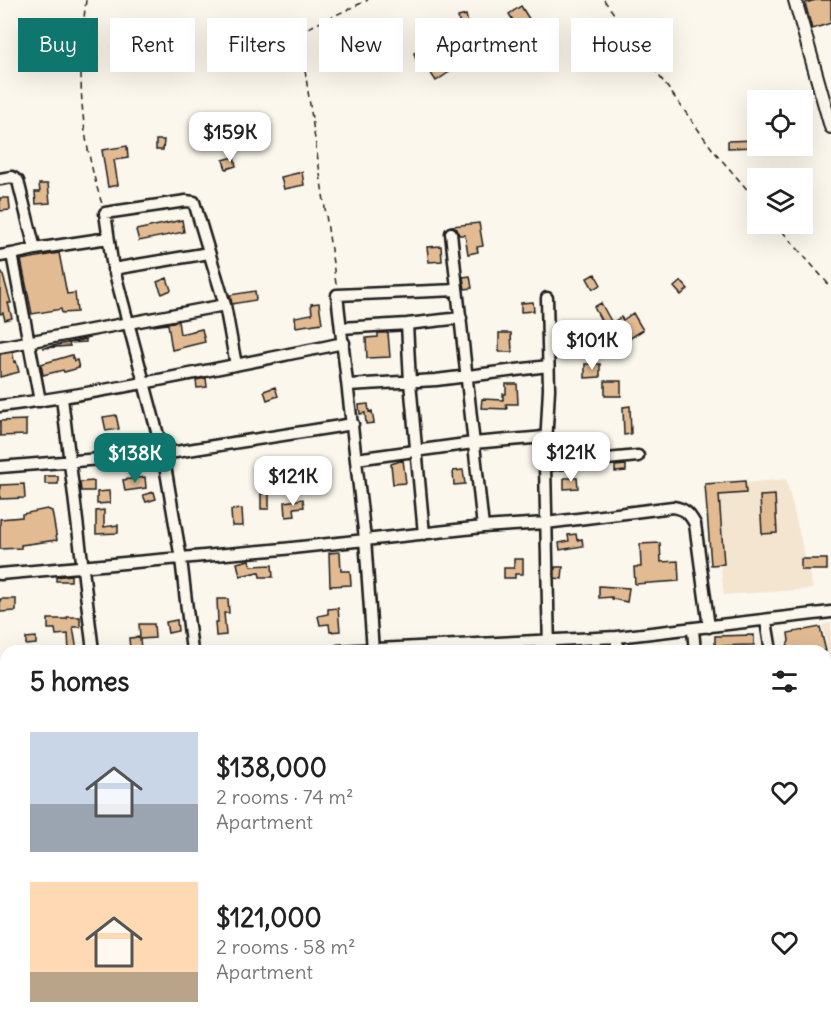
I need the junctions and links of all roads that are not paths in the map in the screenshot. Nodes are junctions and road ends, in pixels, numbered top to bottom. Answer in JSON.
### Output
{"nodes":[{"id":1,"x":795,"y":0,"type":"edge"},
{"id":2,"x":831,"y":128,"type":"edge"},
{"id":3,"x":0,"y":179,"type":"edge"},
{"id":4,"x":451,"y":233,"type":"dead end"},
{"id":5,"x":108,"y":238,"type":"junction"},
{"id":6,"x":35,"y":249,"type":"junction"},
{"id":7,"x":209,"y":253,"type":"junction"},
{"id":8,"x":12,"y":254,"type":"junction"},
{"id":9,"x":0,"y":256,"type":"edge"},
{"id":10,"x":113,"y":269,"type":"junction"},
{"id":11,"x":457,"y":290,"type":"junction"},
{"id":12,"x":547,"y":298,"type":"dead end"},
{"id":13,"x":225,"y":305,"type":"junction"},
{"id":14,"x":461,"y":318,"type":"junction"},
{"id":15,"x":128,"y":324,"type":"junction"},
{"id":16,"x":407,"y":324,"type":"junction"},
{"id":17,"x":341,"y":328,"type":"junction"},
{"id":18,"x":30,"y":343,"type":"junction"},
{"id":19,"x":344,"y":343,"type":"junction"},
{"id":20,"x":0,"y":347,"type":"edge"},
{"id":21,"x":236,"y":364,"type":"junction"},
{"id":22,"x":548,"y":366,"type":"junction"},
{"id":23,"x":466,"y":376,"type":"junction"},
{"id":24,"x":410,"y":382,"type":"junction"},
{"id":25,"x":144,"y":383,"type":"junction"},
{"id":26,"x":348,"y":385,"type":"junction"},
{"id":27,"x":62,"y":398,"type":"junction"},
{"id":28,"x":40,"y":401,"type":"junction"},
{"id":29,"x":0,"y":406,"type":"edge"},
{"id":30,"x":353,"y":424,"type":"junction"},
{"id":31,"x":545,"y":437,"type":"junction"},
{"id":32,"x":473,"y":443,"type":"junction"},
{"id":33,"x":416,"y":452,"type":"junction"},
{"id":34,"x":163,"y":454,"type":"junction"},
{"id":35,"x":638,"y":456,"type":"dead end"},
{"id":36,"x":356,"y":459,"type":"junction"},
{"id":37,"x":70,"y":463,"type":"junction"},
{"id":38,"x":544,"y":465,"type":"junction"},
{"id":39,"x":0,"y":467,"type":"edge"},
{"id":40,"x":546,"y":523,"type":"junction"},
{"id":41,"x":483,"y":527,"type":"junction"},
{"id":42,"x":424,"y":534,"type":"junction"},
{"id":43,"x":365,"y":539,"type":"junction"},
{"id":44,"x":180,"y":559,"type":"junction"},
{"id":45,"x":84,"y":567,"type":"junction"},
{"id":46,"x":0,"y":574,"type":"edge"},
{"id":47,"x":831,"y":612,"type":"edge"},
{"id":48,"x":766,"y":621,"type":"junction"},
{"id":49,"x":709,"y":627,"type":"junction"},
{"id":50,"x":693,"y":630,"type":"junction"},
{"id":51,"x":617,"y":637,"type":"junction"},
{"id":52,"x":92,"y":645,"type":"edge"},
{"id":53,"x":191,"y":645,"type":"edge"},
{"id":54,"x":373,"y":645,"type":"edge"},
{"id":55,"x":549,"y":645,"type":"edge"},
{"id":56,"x":557,"y":645,"type":"edge"},
{"id":57,"x":617,"y":645,"type":"edge"},
{"id":58,"x":694,"y":645,"type":"edge"},
{"id":59,"x":770,"y":645,"type":"edge"}],
"edges":[{"from":1,"to":2,"type":"street"},
{"from":3,"to":6,"type":"street"},
{"from":4,"to":11,"type":"street"},
{"from":5,"to":6,"type":"street"},
{"from":5,"to":7,"type":"street"},
{"from":5,"to":10,"type":"street"},
{"from":6,"to":8,"type":"street"},
{"from":7,"to":10,"type":"street"},
{"from":7,"to":13,"type":"street"},
{"from":8,"to":9,"type":"street"},
{"from":8,"to":18,"type":"street"},
{"from":10,"to":15,"type":"street"},
{"from":11,"to":14,"type":"street"},
{"from":11,"to":17,"type":"street"},
{"from":12,"to":22,"type":"street"},
{"from":13,"to":15,"type":"street"},
{"from":13,"to":21,"type":"street"},
{"from":14,"to":16,"type":"street"},
{"from":14,"to":23,"type":"street"},
{"from":15,"to":18,"type":"street"},
{"from":15,"to":25,"type":"street"},
{"from":16,"to":17,"type":"street"},
{"from":16,"to":24,"type":"street"},
{"from":17,"to":19,"type":"street"},
{"from":18,"to":20,"type":"street"},
{"from":18,"to":28,"type":"street"},
{"from":19,"to":21,"type":"street"},
{"from":19,"to":26,"type":"street"},
{"from":21,"to":25,"type":"street"},
{"from":22,"to":23,"type":"street"},
{"from":22,"to":31,"type":"street"},
{"from":23,"to":24,"type":"street"},
{"from":23,"to":32,"type":"street"},
{"from":24,"to":26,"type":"street"},
{"from":24,"to":33,"type":"street"},
{"from":25,"to":27,"type":"street"},
{"from":25,"to":34,"type":"street"},
{"from":26,"to":30,"type":"street"},
{"from":27,"to":28,"type":"street"},
{"from":27,"to":37,"type":"street"},
{"from":28,"to":29,"type":"street"},
{"from":30,"to":34,"type":"street"},
{"from":30,"to":36,"type":"street"},
{"from":31,"to":32,"type":"street"},
{"from":31,"to":38,"type":"street"},
{"from":32,"to":33,"type":"street"},
{"from":32,"to":41,"type":"street"},
{"from":33,"to":36,"type":"street"},
{"from":33,"to":42,"type":"street"},
{"from":34,"to":37,"type":"street"},
{"from":34,"to":44,"type":"street"},
{"from":35,"to":38,"type":"street"},
{"from":36,"to":43,"type":"street"},
{"from":37,"to":39,"type":"street"},
{"from":37,"to":45,"type":"street"},
{"from":38,"to":40,"type":"street"},
{"from":40,"to":41,"type":"street"},
{"from":40,"to":49,"type":"street"},
{"from":40,"to":55,"type":"street"},
{"from":41,"to":42,"type":"street"},
{"from":42,"to":43,"type":"street"},
{"from":43,"to":44,"type":"street"},
{"from":43,"to":54,"type":"street"},
{"from":44,"to":45,"type":"street"},
{"from":44,"to":53,"type":"street"},
{"from":45,"to":46,"type":"street"},
{"from":45,"to":52,"type":"street"},
{"from":47,"to":48,"type":"street"},
{"from":48,"to":49,"type":"street"},
{"from":48,"to":59,"type":"street"},
{"from":49,"to":50,"type":"street"},
{"from":50,"to":51,"type":"street"},
{"from":50,"to":58,"type":"street"},
{"from":51,"to":56,"type":"street"},
{"from":51,"to":57,"type":"street"}]}
